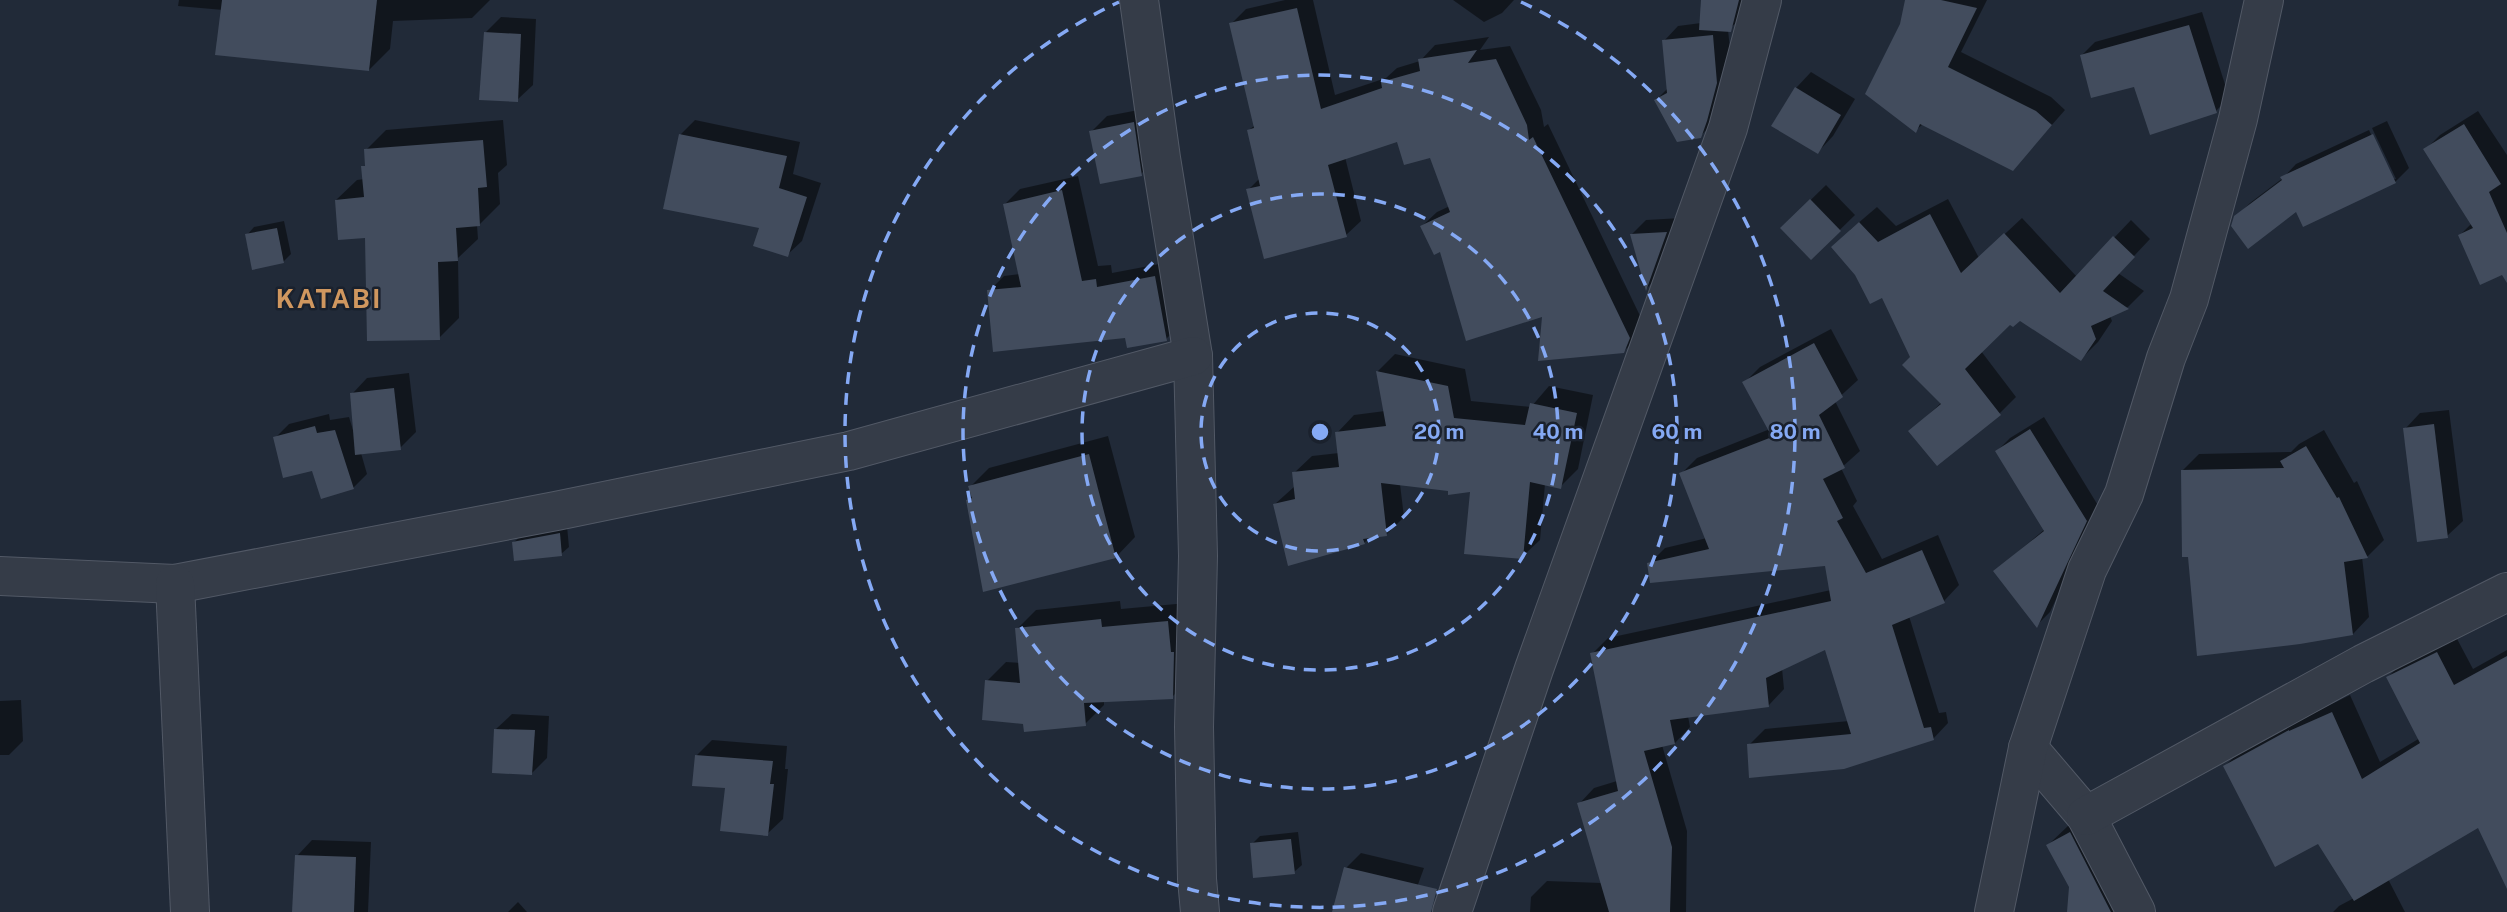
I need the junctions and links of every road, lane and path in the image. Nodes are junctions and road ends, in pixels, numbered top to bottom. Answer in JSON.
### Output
{"nodes":[{"id":1,"x":1139,"y":0,"type":"edge"},
{"id":2,"x":1762,"y":0,"type":"edge"},
{"id":3,"x":2264,"y":0,"type":"edge"},
{"id":4,"x":1193,"y":356,"type":"junction"},
{"id":5,"x":0,"y":576,"type":"edge"},
{"id":6,"x":175,"y":584,"type":"junction"},
{"id":7,"x":2507,"y":593,"type":"edge"},
{"id":8,"x":2028,"y":748,"type":"junction"},
{"id":9,"x":2086,"y":816,"type":"junction"},
{"id":10,"x":190,"y":912,"type":"edge"},
{"id":11,"x":1199,"y":912,"type":"edge"},
{"id":12,"x":1452,"y":912,"type":"edge"},
{"id":13,"x":1994,"y":912,"type":"edge"},
{"id":14,"x":2136,"y":912,"type":"edge"}],
"edges":[{"from":1,"to":4,"type":"street"},
{"from":2,"to":12,"type":"street"},
{"from":3,"to":8,"type":"street"},
{"from":4,"to":6,"type":"street"},
{"from":4,"to":11,"type":"street"},
{"from":5,"to":6,"type":"street"},
{"from":6,"to":10,"type":"street"},
{"from":7,"to":9,"type":"street"},
{"from":8,"to":9,"type":"street"},
{"from":8,"to":13,"type":"street"},
{"from":9,"to":14,"type":"street"}]}
